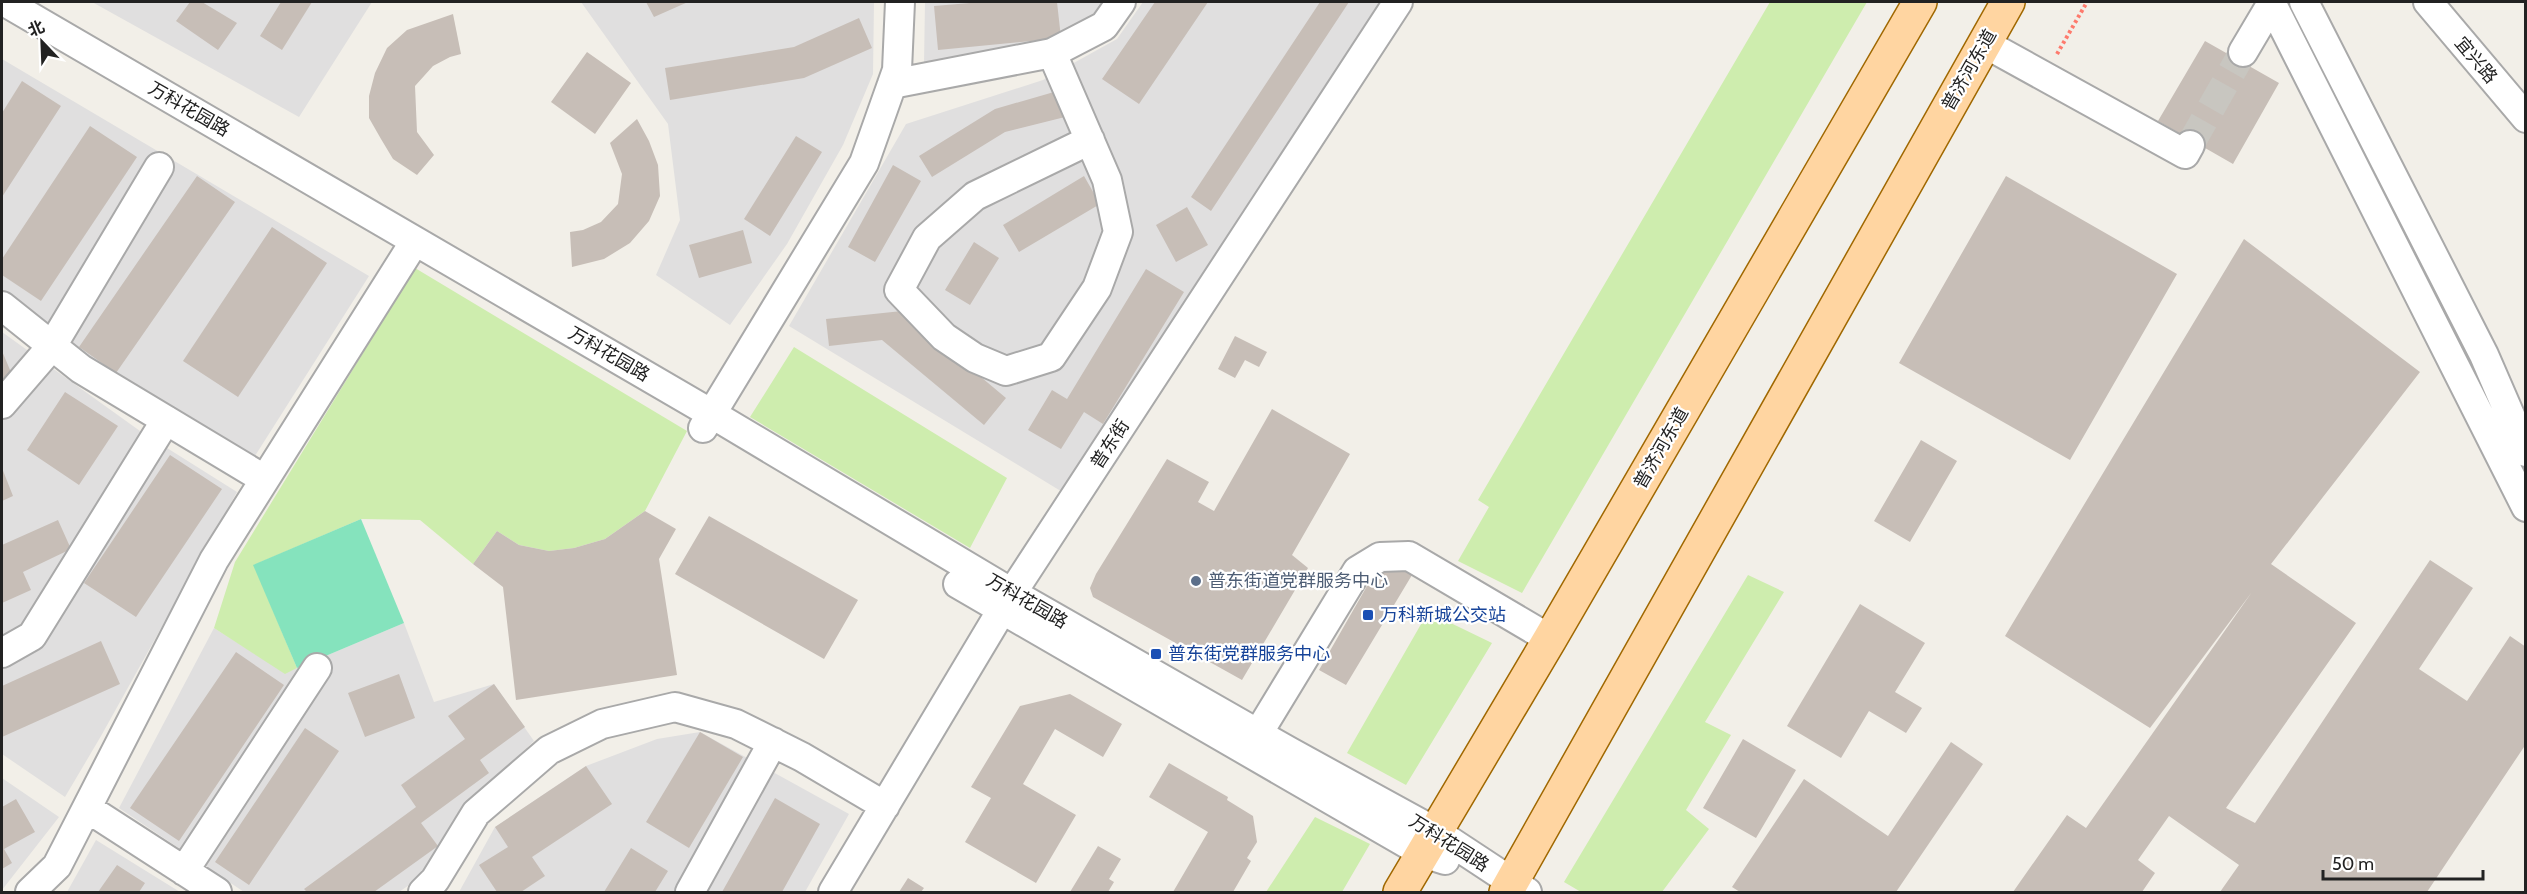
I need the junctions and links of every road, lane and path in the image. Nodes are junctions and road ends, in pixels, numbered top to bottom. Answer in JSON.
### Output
{"nodes":[{"id":1,"x":5,"y":2,"type":"edge"},
{"id":2,"x":900,"y":2,"type":"edge"},
{"id":3,"x":1121,"y":2,"type":"edge"},
{"id":4,"x":1398,"y":2,"type":"edge"},
{"id":5,"x":1920,"y":2,"type":"edge"},
{"id":6,"x":2008,"y":2,"type":"edge"},
{"id":7,"x":2087,"y":2,"type":"edge"},
{"id":8,"x":2271,"y":2,"type":"edge"},
{"id":9,"x":2304,"y":2,"type":"edge"},
{"id":10,"x":2428,"y":2,"type":"edge"},
{"id":11,"x":2,"y":22,"type":"edge"},
{"id":12,"x":1984,"y":43,"type":"junction"},
{"id":13,"x":2243,"y":52,"type":"tunnel mouth"},
{"id":14,"x":1052,"y":53,"type":"junction"},
{"id":15,"x":2057,"y":54,"type":"dead end"},
{"id":16,"x":892,"y":84,"type":"junction"},
{"id":17,"x":2526,"y":118,"type":"edge"},
{"id":18,"x":1090,"y":140,"type":"junction"},
{"id":19,"x":2190,"y":145,"type":"dead end"},
{"id":20,"x":159,"y":167,"type":"dead end"},
{"id":21,"x":410,"y":248,"type":"junction"},
{"id":22,"x":2,"y":306,"type":"edge"},
{"id":23,"x":52,"y":346,"type":"junction"},
{"id":24,"x":2,"y":404,"type":"edge"},
{"id":25,"x":166,"y":420,"type":"junction"},
{"id":26,"x":708,"y":421,"type":"junction"},
{"id":27,"x":2526,"y":452,"type":"edge"},
{"id":28,"x":264,"y":479,"type":"junction"},
{"id":29,"x":2526,"y":507,"type":"edge"},
{"id":30,"x":1007,"y":602,"type":"junction"},
{"id":31,"x":1550,"y":639,"type":"junction"},
{"id":32,"x":2,"y":653,"type":"edge"},
{"id":33,"x":317,"y":668,"type":"dead end"},
{"id":34,"x":773,"y":742,"type":"junction"},
{"id":35,"x":1252,"y":742,"type":"junction"},
{"id":36,"x":885,"y":806,"type":"junction"},
{"id":37,"x":87,"y":808,"type":"junction"},
{"id":38,"x":1430,"y":842,"type":"junction"},
{"id":39,"x":184,"y":871,"type":"junction"},
{"id":40,"x":1515,"y":889,"type":"edge"},
{"id":41,"x":30,"y":892,"type":"edge"},
{"id":42,"x":217,"y":892,"type":"edge"},
{"id":43,"x":423,"y":892,"type":"edge"},
{"id":44,"x":690,"y":892,"type":"edge"},
{"id":45,"x":833,"y":892,"type":"edge"},
{"id":46,"x":1400,"y":892,"type":"edge"}],
"edges":[{"from":1,"to":21,"type":"street","name":"万科花园路"},
{"from":2,"to":16,"type":"street"},
{"from":3,"to":14,"type":"street"},
{"from":4,"to":30,"type":"street","name":"普东街"},
{"from":5,"to":31,"type":"main road","name":"普济河东道"},
{"from":6,"to":12,"type":"main road","name":"普济河东道"},
{"from":7,"to":15,"type":"path"},
{"from":8,"to":13,"type":"street"},
{"from":8,"to":29,"type":"street"},
{"from":9,"to":27,"type":"street"},
{"from":10,"to":17,"type":"street","name":"宜兴路"},
{"from":11,"to":21,"type":"street","name":"万科花园路"},
{"from":12,"to":19,"type":"street"},
{"from":12,"to":40,"type":"main road","name":"普济河东道"},
{"from":14,"to":16,"type":"street"},
{"from":14,"to":18,"type":"street"},
{"from":16,"to":26,"type":"street"},
{"from":18,"to":18,"type":"street"},
{"from":20,"to":23,"type":"street"},
{"from":21,"to":26,"type":"street","name":"万科花园路"},
{"from":21,"to":28,"type":"street"},
{"from":22,"to":23,"type":"street"},
{"from":23,"to":24,"type":"street"},
{"from":23,"to":25,"type":"street"},
{"from":25,"to":28,"type":"street"},
{"from":25,"to":32,"type":"street"},
{"from":26,"to":30,"type":"street","name":"万科花园路"},
{"from":28,"to":37,"type":"street"},
{"from":30,"to":35,"type":"street","name":"万科花园路"},
{"from":30,"to":36,"type":"street","name":"普东街"},
{"from":31,"to":35,"type":"street"},
{"from":31,"to":38,"type":"main road","name":"普济河东道"},
{"from":33,"to":39,"type":"street"},
{"from":34,"to":36,"type":"street"},
{"from":34,"to":43,"type":"street"},
{"from":34,"to":44,"type":"street"},
{"from":35,"to":38,"type":"street","name":"万科花园路"},
{"from":36,"to":45,"type":"street","name":"普东街"},
{"from":37,"to":39,"type":"street"},
{"from":37,"to":41,"type":"street"},
{"from":38,"to":40,"type":"street","name":"万科花园路"},
{"from":38,"to":46,"type":"main road","name":"普济河东道"},
{"from":39,"to":42,"type":"street"}]}
